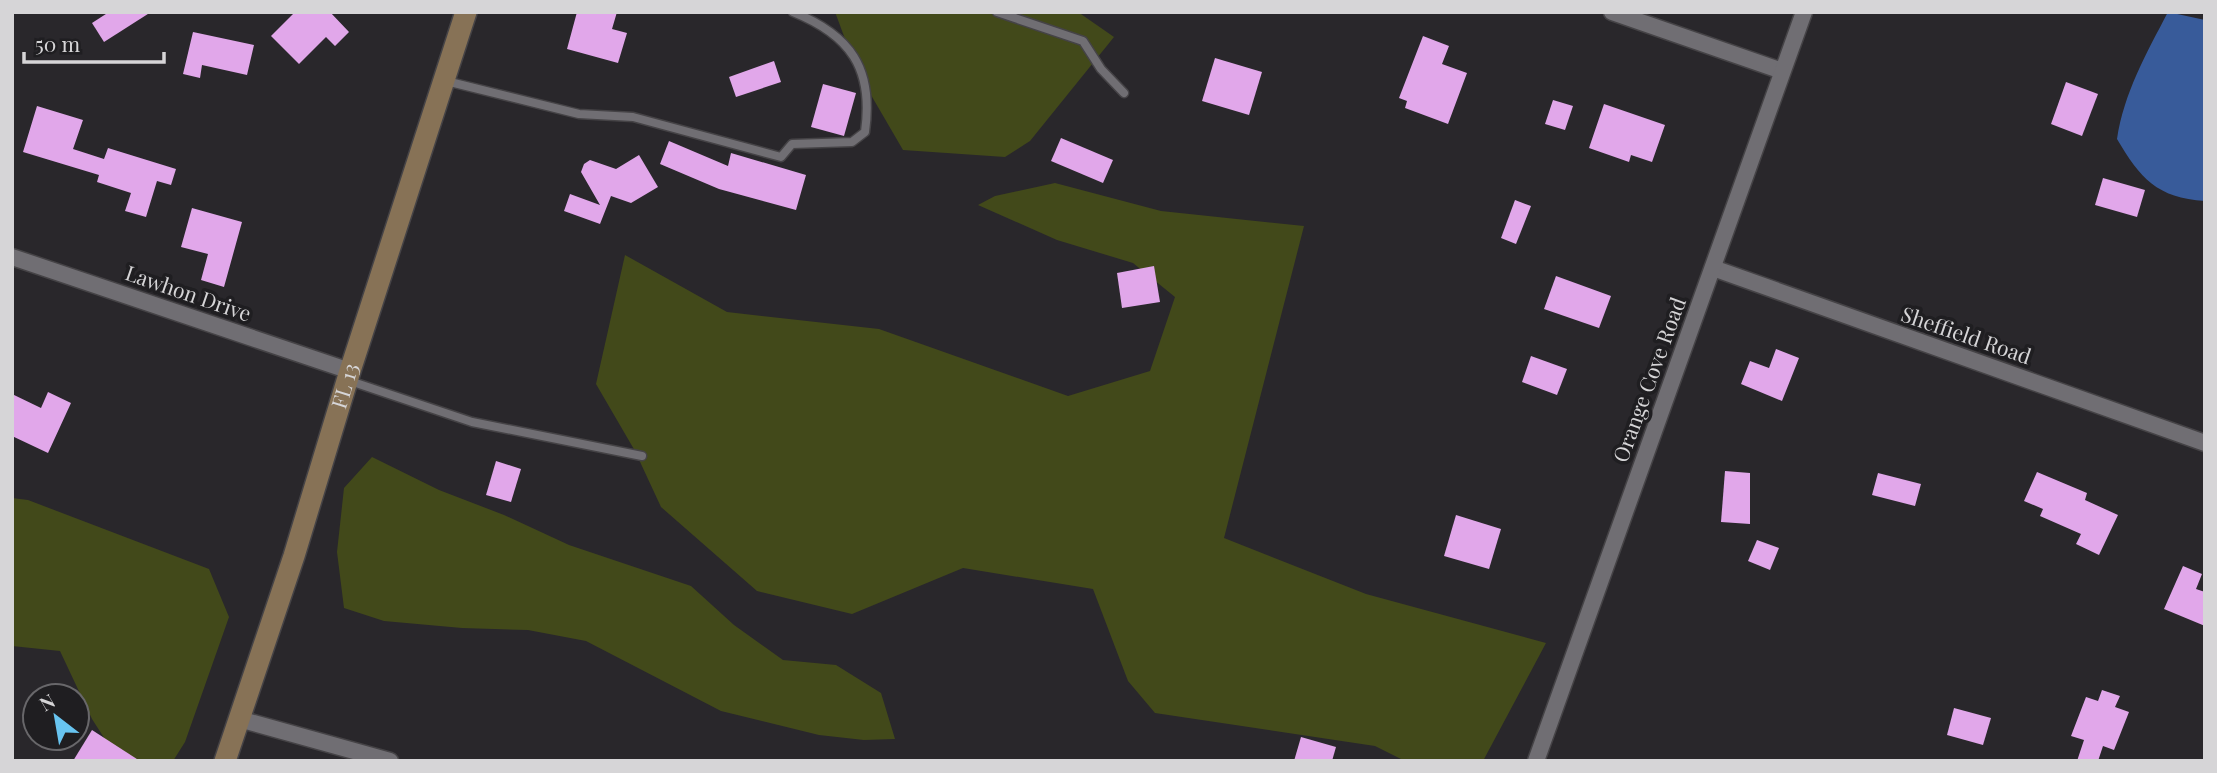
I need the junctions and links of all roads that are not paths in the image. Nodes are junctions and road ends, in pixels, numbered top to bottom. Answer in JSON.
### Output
{"nodes":[{"id":1,"x":466,"y":12,"type":"edge"},
{"id":2,"x":793,"y":12,"type":"edge"},
{"id":3,"x":997,"y":12,"type":"edge"},
{"id":4,"x":1612,"y":12,"type":"edge"},
{"id":5,"x":1804,"y":12,"type":"edge"},
{"id":6,"x":1782,"y":71,"type":"junction"},
{"id":7,"x":445,"y":81,"type":"junction"},
{"id":8,"x":1124,"y":93,"type":"dead end"},
{"id":9,"x":12,"y":257,"type":"edge"},
{"id":10,"x":1713,"y":268,"type":"junction"},
{"id":11,"x":349,"y":376,"type":"junction"},
{"id":12,"x":2205,"y":443,"type":"edge"},
{"id":13,"x":642,"y":456,"type":"dead end"},
{"id":14,"x":239,"y":719,"type":"junction"},
{"id":15,"x":225,"y":761,"type":"edge"},
{"id":16,"x":390,"y":761,"type":"edge"},
{"id":17,"x":1536,"y":761,"type":"edge"}],
"edges":[{"from":1,"to":7,"type":"main road","name":"FL 13"},
{"from":2,"to":7,"type":"lane"},
{"from":3,"to":8,"type":"lane"},
{"from":4,"to":6,"type":"street"},
{"from":5,"to":6,"type":"street","name":"Orange Cove Road"},
{"from":6,"to":10,"type":"street","name":"Orange Cove Road"},
{"from":7,"to":11,"type":"main road","name":"FL 13"},
{"from":9,"to":11,"type":"street","name":"Lawhon Drive"},
{"from":10,"to":12,"type":"street","name":"Sheffield Road"},
{"from":10,"to":17,"type":"street","name":"Orange Cove Road"},
{"from":11,"to":13,"type":"lane"},
{"from":11,"to":14,"type":"main road","name":"FL 13"},
{"from":14,"to":15,"type":"main road","name":"FL 13"},
{"from":14,"to":16,"type":"street"}]}
